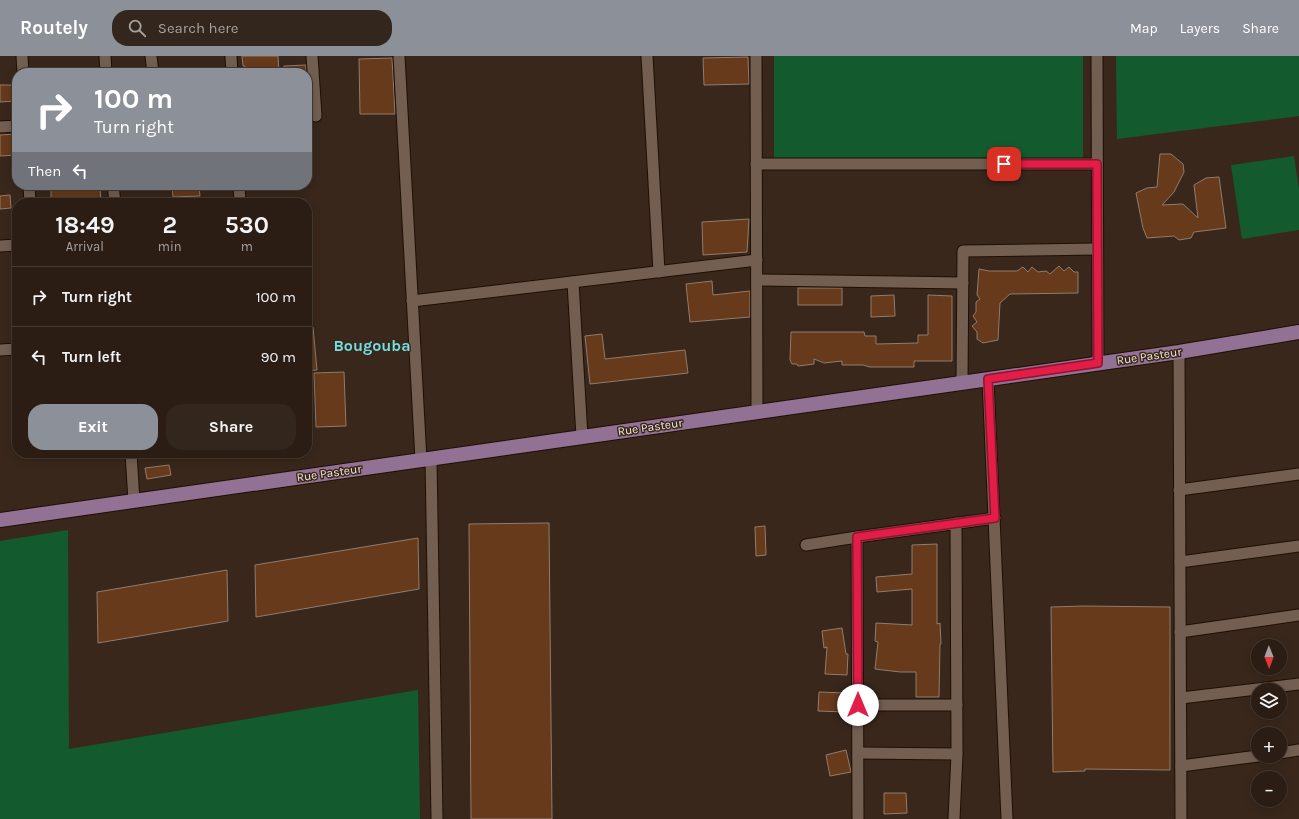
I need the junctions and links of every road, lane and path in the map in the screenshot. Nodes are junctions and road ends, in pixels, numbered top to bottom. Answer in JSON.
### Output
{"nodes":[{"id":1,"x":22,"y":56,"type":"edge"},
{"id":2,"x":105,"y":56,"type":"edge"},
{"id":3,"x":151,"y":56,"type":"edge"},
{"id":4,"x":230,"y":56,"type":"edge"},
{"id":5,"x":312,"y":56,"type":"edge"},
{"id":6,"x":399,"y":56,"type":"edge"},
{"id":7,"x":647,"y":56,"type":"edge"},
{"id":8,"x":756,"y":56,"type":"edge"},
{"id":9,"x":1097,"y":56,"type":"edge"},
{"id":10,"x":23,"y":68,"type":"edge"},
{"id":11,"x":106,"y":68,"type":"edge"},
{"id":12,"x":152,"y":68,"type":"edge"},
{"id":13,"x":231,"y":68,"type":"edge"},
{"id":14,"x":316,"y":116,"type":"dead end"},
{"id":15,"x":0,"y":126,"type":"edge"},
{"id":16,"x":12,"y":126,"type":"edge"},
{"id":17,"x":756,"y":164,"type":"junction"},
{"id":18,"x":1097,"y":164,"type":"junction"},
{"id":19,"x":0,"y":246,"type":"edge"},
{"id":20,"x":12,"y":246,"type":"edge"},
{"id":21,"x":1097,"y":249,"type":"junction"},
{"id":22,"x":757,"y":260,"type":"junction"},
{"id":23,"x":659,"y":272,"type":"junction"},
{"id":24,"x":757,"y":280,"type":"junction"},
{"id":25,"x":573,"y":282,"type":"junction"},
{"id":26,"x":963,"y":283,"type":"junction"},
{"id":27,"x":412,"y":301,"type":"junction"},
{"id":28,"x":1299,"y":332,"type":"edge"},
{"id":29,"x":12,"y":349,"type":"edge"},
{"id":30,"x":0,"y":350,"type":"edge"},
{"id":31,"x":1178,"y":352,"type":"junction"},
{"id":32,"x":1098,"y":363,"type":"junction"},
{"id":33,"x":988,"y":379,"type":"junction"},
{"id":34,"x":962,"y":383,"type":"junction"},
{"id":35,"x":757,"y":412,"type":"junction"},
{"id":36,"x":582,"y":437,"type":"junction"},
{"id":37,"x":131,"y":458,"type":"edge"},
{"id":38,"x":426,"y":459,"type":"junction"},
{"id":39,"x":1299,"y":474,"type":"edge"},
{"id":40,"x":1179,"y":490,"type":"junction"},
{"id":41,"x":134,"y":501,"type":"junction"},
{"id":42,"x":995,"y":518,"type":"junction"},
{"id":43,"x":0,"y":520,"type":"edge"},
{"id":44,"x":956,"y":523,"type":"junction"},
{"id":45,"x":857,"y":537,"type":"junction"},
{"id":46,"x":806,"y":545,"type":"dead end"},
{"id":47,"x":1299,"y":546,"type":"edge"},
{"id":48,"x":1180,"y":562,"type":"junction"},
{"id":49,"x":1299,"y":615,"type":"edge"},
{"id":50,"x":1180,"y":632,"type":"junction"},
{"id":51,"x":1299,"y":684,"type":"edge"},
{"id":52,"x":1180,"y":698,"type":"junction"},
{"id":53,"x":858,"y":705,"type":"junction"},
{"id":54,"x":957,"y":705,"type":"junction"},
{"id":55,"x":1299,"y":750,"type":"edge"},
{"id":56,"x":1287,"y":752,"type":"edge"},
{"id":57,"x":858,"y":753,"type":"junction"},
{"id":58,"x":957,"y":754,"type":"junction"},
{"id":59,"x":1251,"y":757,"type":"edge"},
{"id":60,"x":1181,"y":766,"type":"junction"},
{"id":61,"x":437,"y":819,"type":"edge"},
{"id":62,"x":858,"y":819,"type":"edge"},
{"id":63,"x":954,"y":819,"type":"edge"},
{"id":64,"x":1007,"y":819,"type":"edge"},
{"id":65,"x":1181,"y":819,"type":"edge"}],
"edges":[{"from":1,"to":10,"type":"street"},
{"from":2,"to":11,"type":"street"},
{"from":3,"to":12,"type":"street"},
{"from":4,"to":13,"type":"street"},
{"from":5,"to":14,"type":"street"},
{"from":6,"to":27,"type":"street"},
{"from":7,"to":23,"type":"street"},
{"from":8,"to":17,"type":"street"},
{"from":9,"to":18,"type":"street"},
{"from":15,"to":16,"type":"street"},
{"from":17,"to":18,"type":"street"},
{"from":17,"to":22,"type":"street"},
{"from":18,"to":21,"type":"street"},
{"from":19,"to":20,"type":"street"},
{"from":21,"to":26,"type":"street"},
{"from":21,"to":32,"type":"street"},
{"from":22,"to":23,"type":"street"},
{"from":22,"to":24,"type":"street"},
{"from":23,"to":25,"type":"street"},
{"from":24,"to":26,"type":"street"},
{"from":24,"to":35,"type":"street"},
{"from":25,"to":27,"type":"street"},
{"from":25,"to":36,"type":"street"},
{"from":26,"to":34,"type":"street"},
{"from":27,"to":38,"type":"street"},
{"from":28,"to":31,"type":"main road","name":"Rue Pasteur"},
{"from":29,"to":30,"type":"street"},
{"from":31,"to":32,"type":"main road","name":"Rue Pasteur"},
{"from":31,"to":40,"type":"street"},
{"from":32,"to":33,"type":"main road","name":"Rue Pasteur"},
{"from":33,"to":34,"type":"main road","name":"Rue Pasteur"},
{"from":33,"to":42,"type":"street"},
{"from":34,"to":35,"type":"main road","name":"Rue Pasteur"},
{"from":35,"to":36,"type":"main road","name":"Rue Pasteur"},
{"from":36,"to":38,"type":"main road","name":"Rue Pasteur"},
{"from":37,"to":41,"type":"street"},
{"from":38,"to":41,"type":"main road","name":"Rue Pasteur"},
{"from":38,"to":61,"type":"street"},
{"from":39,"to":40,"type":"street"},
{"from":40,"to":48,"type":"street"},
{"from":41,"to":43,"type":"main road","name":"Rue Pasteur"},
{"from":42,"to":44,"type":"street"},
{"from":42,"to":64,"type":"street"},
{"from":44,"to":45,"type":"street"},
{"from":44,"to":54,"type":"street"},
{"from":45,"to":46,"type":"street"},
{"from":45,"to":53,"type":"street"},
{"from":47,"to":48,"type":"street"},
{"from":48,"to":50,"type":"street"},
{"from":49,"to":50,"type":"street"},
{"from":50,"to":52,"type":"street"},
{"from":51,"to":52,"type":"street"},
{"from":52,"to":60,"type":"street"},
{"from":53,"to":54,"type":"street"},
{"from":53,"to":57,"type":"street"},
{"from":54,"to":58,"type":"street"},
{"from":55,"to":56,"type":"street"},
{"from":57,"to":58,"type":"street"},
{"from":57,"to":62,"type":"street"},
{"from":58,"to":63,"type":"street"},
{"from":59,"to":60,"type":"street"},
{"from":60,"to":65,"type":"street"}]}
